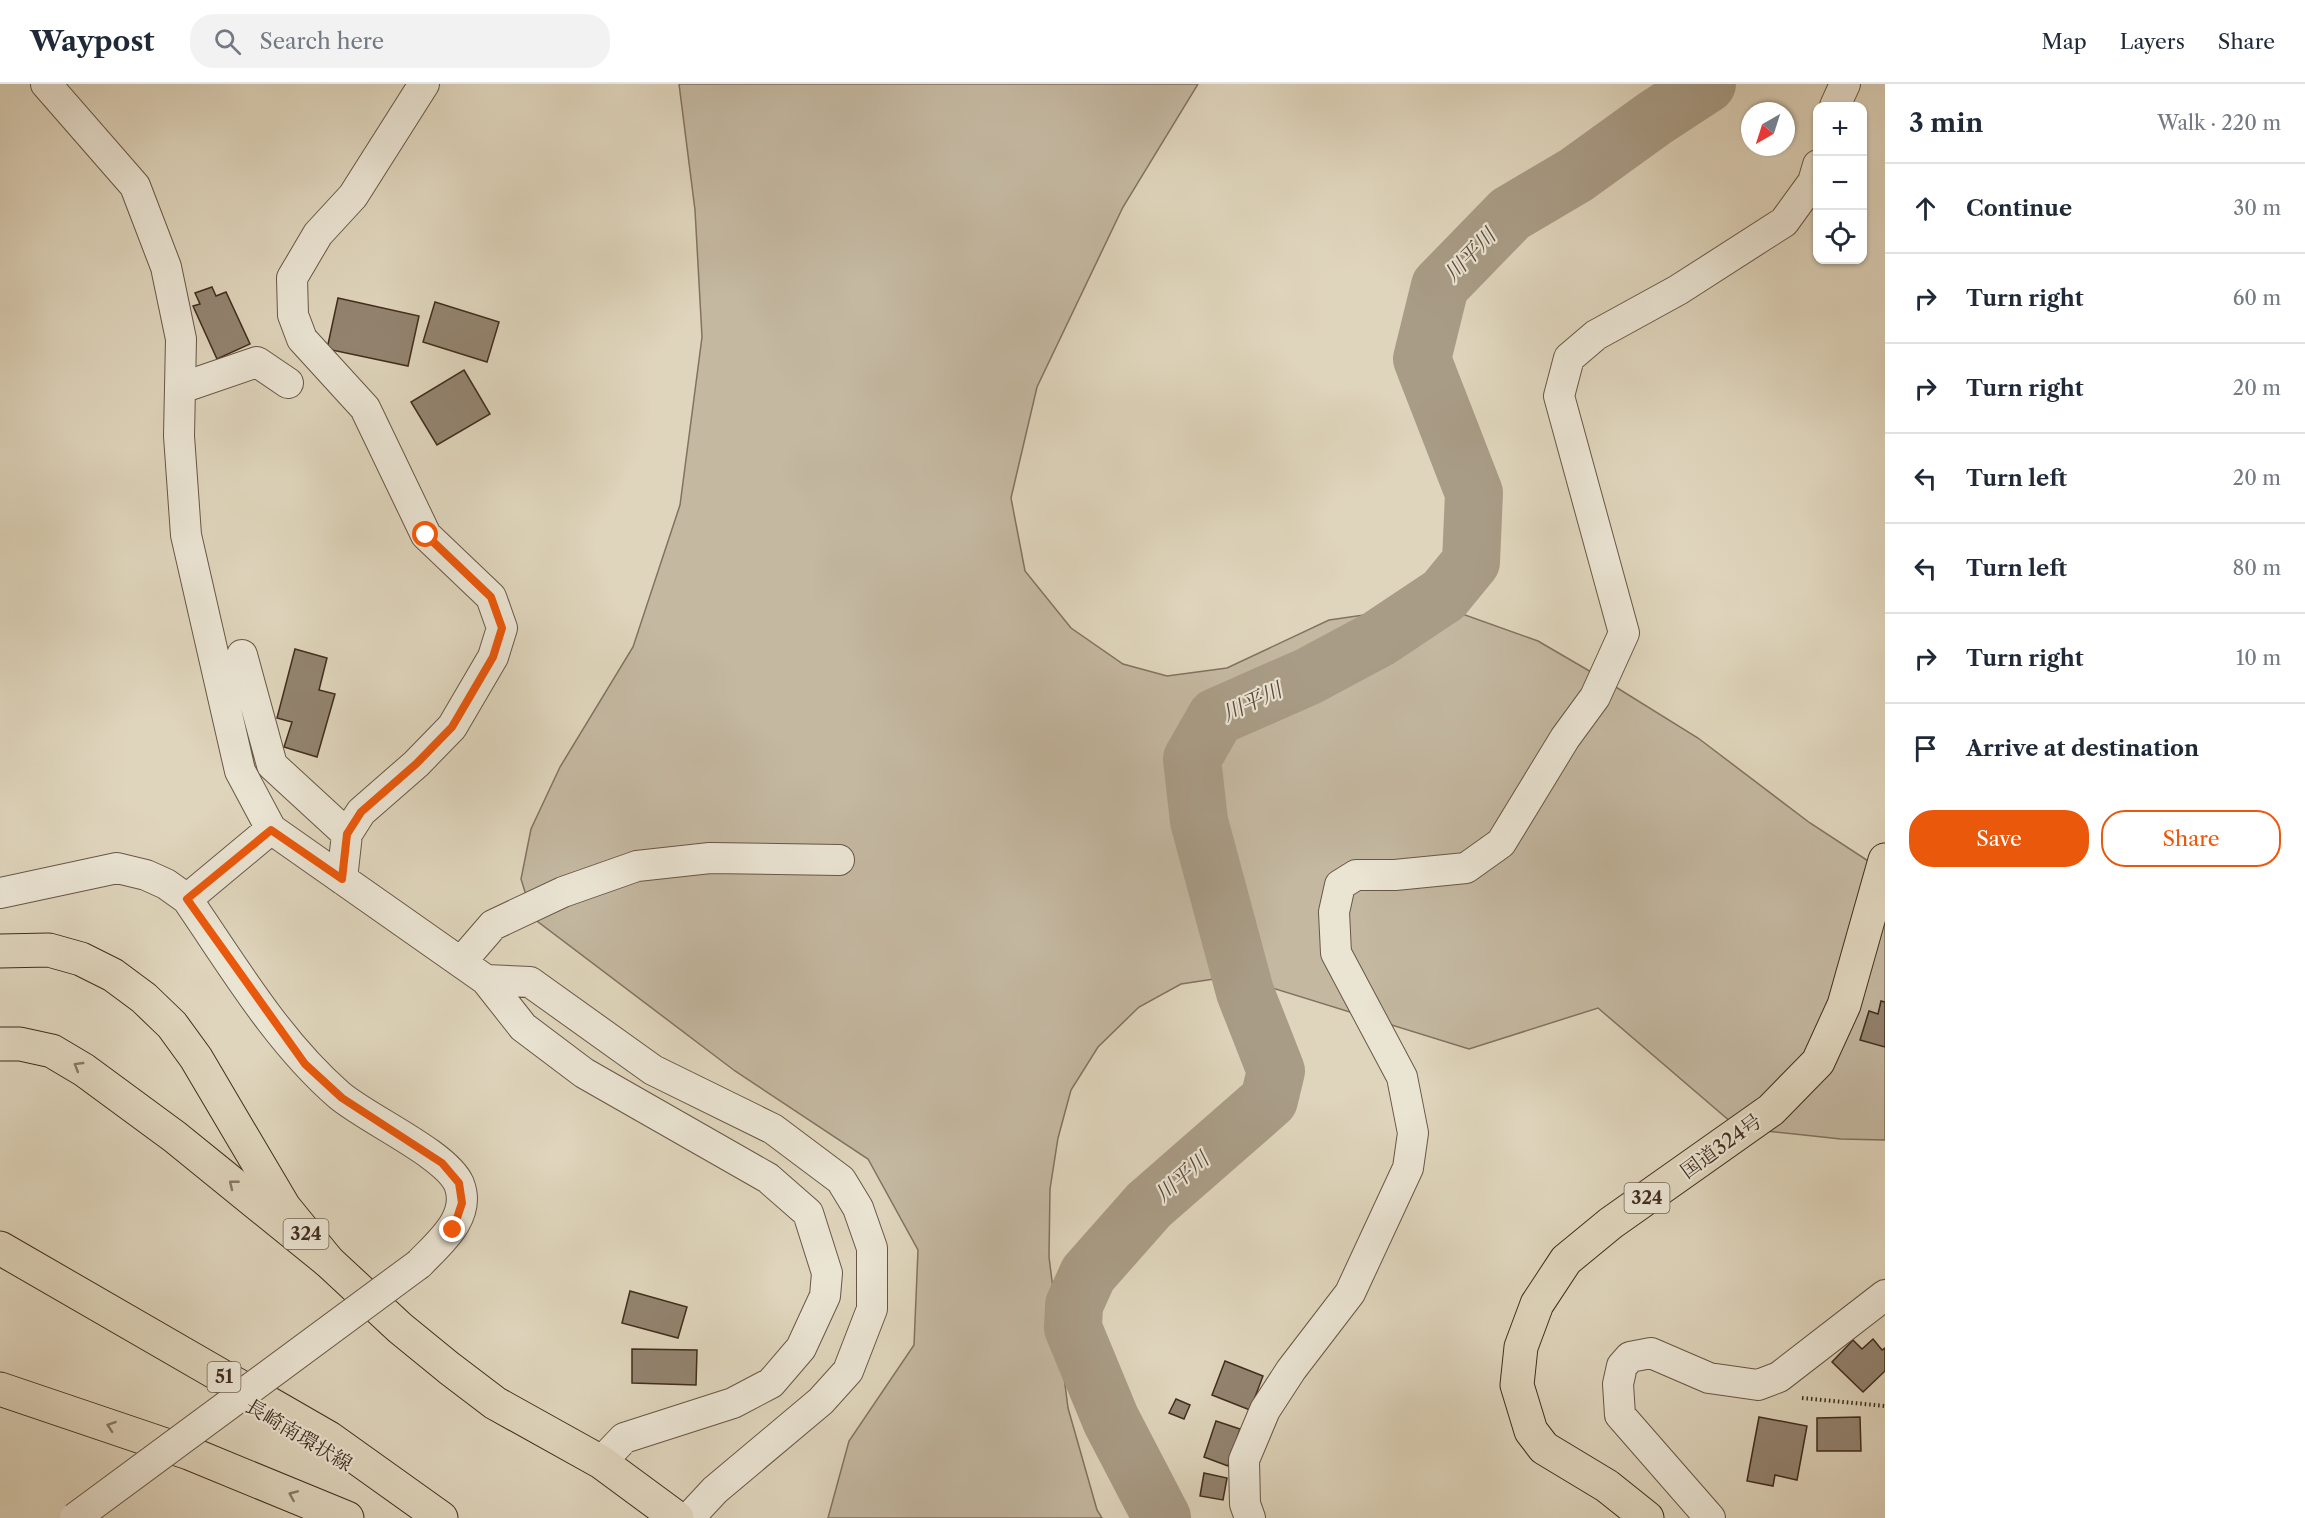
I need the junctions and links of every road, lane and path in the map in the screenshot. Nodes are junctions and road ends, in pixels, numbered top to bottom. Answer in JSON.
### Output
{"nodes":[{"id":1,"x":46,"y":84,"type":"edge"},
{"id":2,"x":424,"y":84,"type":"edge"},
{"id":3,"x":1845,"y":84,"type":"edge"},
{"id":4,"x":1837,"y":102,"type":"edge"},
{"id":5,"x":1813,"y":179,"type":"edge"},
{"id":6,"x":288,"y":383,"type":"dead end"},
{"id":7,"x":181,"y":388,"type":"junction"},
{"id":8,"x":242,"y":655,"type":"dead end"},
{"id":9,"x":271,"y":830,"type":"junction"},
{"id":10,"x":347,"y":834,"type":"junction"},
{"id":11,"x":839,"y":860,"type":"dead end"},
{"id":12,"x":1885,"y":860,"type":"edge"},
{"id":13,"x":342,"y":879,"type":"junction"},
{"id":14,"x":0,"y":893,"type":"edge"},
{"id":15,"x":187,"y":899,"type":"junction"},
{"id":16,"x":0,"y":951,"type":"edge"},
{"id":17,"x":461,"y":962,"type":"junction"},
{"id":18,"x":486,"y":980,"type":"junction"},
{"id":19,"x":0,"y":1044,"type":"edge"},
{"id":20,"x":0,"y":1248,"type":"edge"},
{"id":21,"x":327,"y":1261,"type":"junction"},
{"id":22,"x":0,"y":1276,"type":"edge"},
{"id":23,"x":1885,"y":1295,"type":"edge"},
{"id":24,"x":1758,"y":1385,"type":"junction"},
{"id":25,"x":0,"y":1389,"type":"edge"},
{"id":26,"x":1885,"y":1406,"type":"edge"},
{"id":27,"x":601,"y":1462,"type":"junction"},
{"id":28,"x":668,"y":1510,"type":"edge"},
{"id":29,"x":75,"y":1518,"type":"edge"},
{"id":30,"x":347,"y":1518,"type":"edge"},
{"id":31,"x":435,"y":1518,"type":"edge"},
{"id":32,"x":441,"y":1518,"type":"edge"},
{"id":33,"x":689,"y":1518,"type":"edge"},
{"id":34,"x":1250,"y":1518,"type":"edge"},
{"id":35,"x":1647,"y":1518,"type":"edge"},
{"id":36,"x":1710,"y":1518,"type":"edge"}],
"edges":[{"from":1,"to":7,"type":"street"},
{"from":2,"to":10,"type":"street"},
{"from":3,"to":4,"type":"street"},
{"from":5,"to":34,"type":"street"},
{"from":6,"to":7,"type":"street"},
{"from":7,"to":9,"type":"street"},
{"from":8,"to":10,"type":"street"},
{"from":9,"to":13,"type":"street"},
{"from":9,"to":15,"type":"street"},
{"from":10,"to":13,"type":"street"},
{"from":11,"to":17,"type":"street"},
{"from":12,"to":35,"type":"highway","name":"国道324号","number":"324"},
{"from":13,"to":17,"type":"street"},
{"from":14,"to":15,"type":"street"},
{"from":15,"to":29,"type":"street","bridge":true},
{"from":16,"to":21,"type":"highway","number":"324"},
{"from":17,"to":18,"type":"street"},
{"from":18,"to":27,"type":"street"},
{"from":18,"to":33,"type":"street"},
{"from":21,"to":19,"type":"highway","one_way":true},
{"from":20,"to":32,"type":"highway","number":"51"},
{"from":21,"to":27,"type":"highway","number":"324"},
{"from":22,"to":31,"type":"highway","name":"長崎南環状線","number":"51"},
{"from":23,"to":24,"type":"street"},
{"from":24,"to":26,"type":"path"},
{"from":24,"to":36,"type":"street"},
{"from":30,"to":25,"type":"highway","one_way":true},
{"from":27,"to":28,"type":"highway","number":"324"}]}
